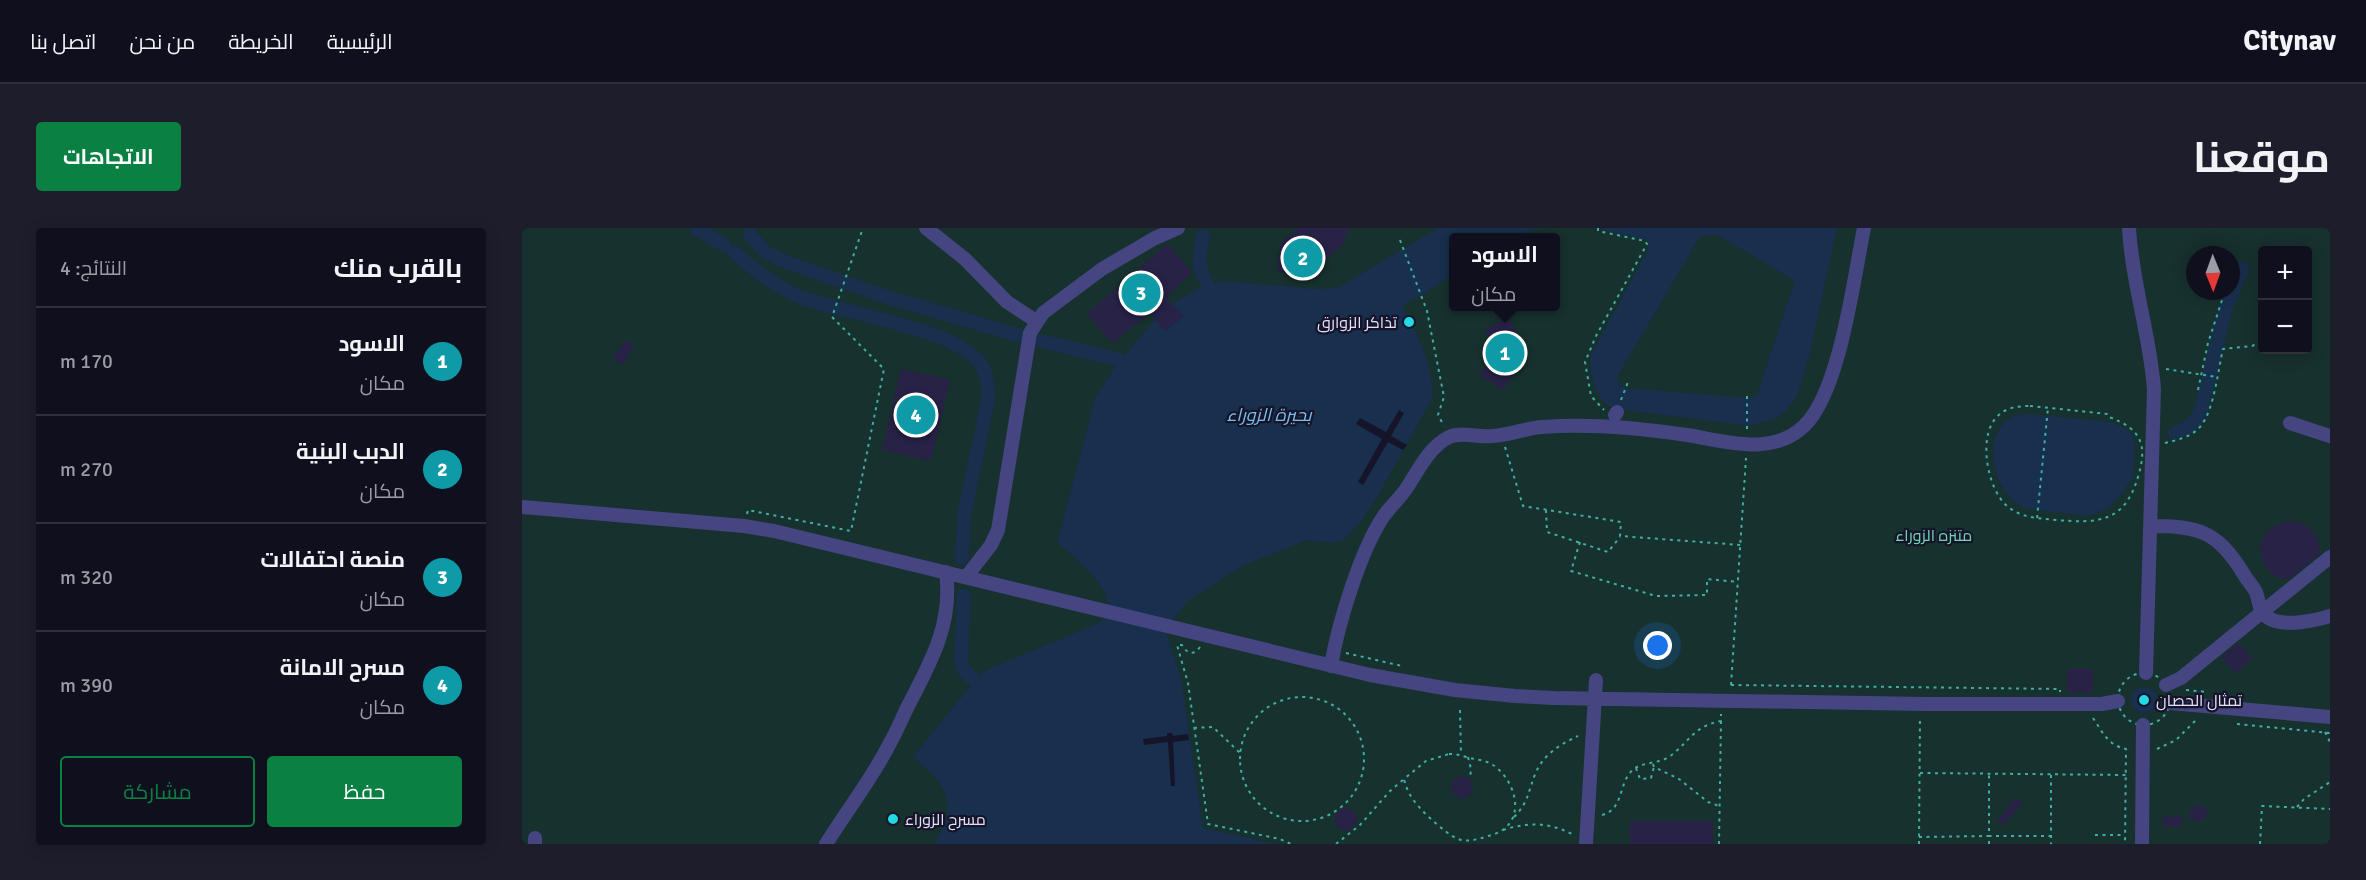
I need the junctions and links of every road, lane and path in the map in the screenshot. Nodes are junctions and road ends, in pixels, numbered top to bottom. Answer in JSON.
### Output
{"nodes":[{"id":1,"x":863,"y":228,"type":"edge"},
{"id":2,"x":926,"y":228,"type":"edge"},
{"id":3,"x":1178,"y":228,"type":"edge"},
{"id":4,"x":1864,"y":228,"type":"edge"},
{"id":5,"x":2129,"y":228,"type":"edge"},
{"id":6,"x":1598,"y":229,"type":"edge"},
{"id":7,"x":1400,"y":240,"type":"dead end"},
{"id":8,"x":2222,"y":300,"type":"edge"},
{"id":9,"x":1036,"y":321,"type":"junction"},
{"id":10,"x":2258,"y":342,"type":"edge"},
{"id":11,"x":2153,"y":368,"type":"junction"},
{"id":12,"x":2202,"y":374,"type":"junction"},
{"id":13,"x":2216,"y":376,"type":"junction"},
{"id":14,"x":1628,"y":382,"type":"dead end"},
{"id":15,"x":2198,"y":390,"type":"dead end"},
{"id":16,"x":1747,"y":396,"type":"dead end"},
{"id":17,"x":2048,"y":408,"type":"junction"},
{"id":18,"x":2290,"y":423,"type":"dead end"},
{"id":19,"x":1738,"y":432,"type":"dead end"},
{"id":20,"x":1451,"y":436,"type":"junction"},
{"id":21,"x":1501,"y":436,"type":"junction"},
{"id":22,"x":2330,"y":436,"type":"edge"},
{"id":23,"x":1747,"y":439,"type":"junction"},
{"id":24,"x":2147,"y":446,"type":"junction"},
{"id":25,"x":522,"y":507,"type":"edge"},
{"id":26,"x":1546,"y":510,"type":"junction"},
{"id":27,"x":2037,"y":518,"type":"junction"},
{"id":28,"x":2151,"y":525,"type":"junction"},
{"id":29,"x":744,"y":526,"type":"junction"},
{"id":30,"x":1620,"y":536,"type":"junction"},
{"id":31,"x":1580,"y":542,"type":"junction"},
{"id":32,"x":1741,"y":545,"type":"junction"},
{"id":33,"x":2330,"y":557,"type":"edge"},
{"id":34,"x":946,"y":572,"type":"junction"},
{"id":35,"x":966,"y":578,"type":"junction"},
{"id":36,"x":1739,"y":582,"type":"junction"},
{"id":37,"x":2262,"y":611,"type":"junction"},
{"id":38,"x":2330,"y":616,"type":"edge"},
{"id":39,"x":1196,"y":634,"type":"junction"},
{"id":40,"x":1334,"y":649,"type":"junction"},
{"id":41,"x":1331,"y":666,"type":"junction"},
{"id":42,"x":1411,"y":668,"type":"dead end"},
{"id":43,"x":2146,"y":673,"type":"junction"},
{"id":44,"x":1596,"y":680,"type":"dead end"},
{"id":45,"x":1731,"y":684,"type":"junction"},
{"id":46,"x":2166,"y":685,"type":"junction"},
{"id":47,"x":1595,"y":697,"type":"junction"},
{"id":48,"x":1730,"y":700,"type":"junction"},
{"id":49,"x":2118,"y":701,"type":"junction"},
{"id":50,"x":2170,"y":703,"type":"junction"},
{"id":51,"x":2061,"y":704,"type":"junction"},
{"id":52,"x":1460,"y":710,"type":"dead end"},
{"id":53,"x":1721,"y":714,"type":"dead end"},
{"id":54,"x":1920,"y":717,"type":"dead end"},
{"id":55,"x":2330,"y":717,"type":"edge"},
{"id":56,"x":2083,"y":718,"type":"dead end"},
{"id":57,"x":2205,"y":720,"type":"dead end"},
{"id":58,"x":1720,"y":721,"type":"junction"},
{"id":59,"x":2227,"y":723,"type":"dead end"},
{"id":60,"x":2143,"y":725,"type":"junction"},
{"id":61,"x":1194,"y":728,"type":"junction"},
{"id":62,"x":2325,"y":732,"type":"junction"},
{"id":63,"x":2330,"y":733,"type":"edge"},
{"id":64,"x":1593,"y":734,"type":"junction"},
{"id":65,"x":2330,"y":742,"type":"edge"},
{"id":66,"x":2143,"y":750,"type":"junction"},
{"id":67,"x":1240,"y":753,"type":"junction"},
{"id":68,"x":1461,"y":754,"type":"junction"},
{"id":69,"x":1468,"y":757,"type":"junction"},
{"id":70,"x":1654,"y":765,"type":"junction"},
{"id":71,"x":1636,"y":768,"type":"junction"},
{"id":72,"x":1920,"y":773,"type":"junction"},
{"id":73,"x":1989,"y":773,"type":"junction"},
{"id":74,"x":2051,"y":774,"type":"junction"},
{"id":75,"x":2126,"y":775,"type":"junction"},
{"id":76,"x":1404,"y":779,"type":"junction"},
{"id":77,"x":1470,"y":779,"type":"dead end"},
{"id":78,"x":2330,"y":782,"type":"edge"},
{"id":79,"x":1719,"y":806,"type":"junction"},
{"id":80,"x":2297,"y":808,"type":"junction"},
{"id":81,"x":2330,"y":809,"type":"edge"},
{"id":82,"x":1588,"y":816,"type":"junction"},
{"id":83,"x":1512,"y":819,"type":"junction"},
{"id":84,"x":1503,"y":830,"type":"junction"},
{"id":85,"x":2095,"y":835,"type":"dead end"},
{"id":86,"x":2126,"y":835,"type":"junction"},
{"id":87,"x":1989,"y":836,"type":"junction"},
{"id":88,"x":2051,"y":836,"type":"junction"},
{"id":89,"x":1919,"y":837,"type":"junction"},
{"id":90,"x":1586,"y":843,"type":"edge"},
{"id":91,"x":826,"y":844,"type":"edge"},
{"id":92,"x":1292,"y":844,"type":"edge"},
{"id":93,"x":1336,"y":844,"type":"edge"},
{"id":94,"x":1719,"y":844,"type":"edge"},
{"id":95,"x":1919,"y":844,"type":"edge"},
{"id":96,"x":1989,"y":844,"type":"edge"},
{"id":97,"x":2051,"y":844,"type":"edge"},
{"id":98,"x":2125,"y":844,"type":"edge"},
{"id":99,"x":2142,"y":844,"type":"edge"},
{"id":100,"x":2260,"y":844,"type":"edge"}],
"edges":[{"from":1,"to":29,"type":"path"},
{"from":2,"to":9,"type":"street"},
{"from":3,"to":9,"type":"street"},
{"from":4,"to":23,"type":"street"},
{"from":5,"to":11,"type":"street"},
{"from":6,"to":14,"type":"path"},
{"from":7,"to":20,"type":"path"},
{"from":8,"to":12,"type":"path"},
{"from":9,"to":35,"type":"street"},
{"from":10,"to":13,"type":"path"},
{"from":11,"to":12,"type":"path"},
{"from":11,"to":24,"type":"street"},
{"from":12,"to":13,"type":"path"},
{"from":12,"to":15,"type":"path"},
{"from":13,"to":24,"type":"path"},
{"from":16,"to":23,"type":"path"},
{"from":17,"to":24,"type":"path"},
{"from":17,"to":27,"type":"path"},
{"from":17,"to":27,"type":"path"},
{"from":18,"to":22,"type":"street"},
{"from":19,"to":23,"type":"path"},
{"from":20,"to":21,"type":"street"},
{"from":20,"to":40,"type":"street"},
{"from":21,"to":23,"type":"street"},
{"from":21,"to":26,"type":"path"},
{"from":23,"to":32,"type":"path"},
{"from":24,"to":27,"type":"path"},
{"from":24,"to":28,"type":"street"},
{"from":25,"to":29,"type":"street"},
{"from":26,"to":30,"type":"path"},
{"from":26,"to":31,"type":"path"},
{"from":28,"to":37,"type":"street"},
{"from":28,"to":43,"type":"street"},
{"from":29,"to":34,"type":"street"},
{"from":30,"to":31,"type":"path"},
{"from":30,"to":32,"type":"path"},
{"from":31,"to":36,"type":"path"},
{"from":32,"to":36,"type":"path"},
{"from":33,"to":37,"type":"street"},
{"from":34,"to":35,"type":"street"},
{"from":34,"to":91,"type":"street"},
{"from":35,"to":39,"type":"street"},
{"from":36,"to":45,"type":"path"},
{"from":37,"to":38,"type":"street"},
{"from":37,"to":46,"type":"street"},
{"from":39,"to":41,"type":"street"},
{"from":39,"to":61,"type":"path"},
{"from":40,"to":41,"type":"street"},
{"from":40,"to":42,"type":"path"},
{"from":41,"to":47,"type":"street"},
{"from":43,"to":46,"type":"path"},
{"from":43,"to":49,"type":"path"},
{"from":44,"to":47,"type":"street"},
{"from":45,"to":48,"type":"path"},
{"from":45,"to":51,"type":"path"},
{"from":46,"to":50,"type":"path"},
{"from":47,"to":48,"type":"street"},
{"from":47,"to":64,"type":"street"},
{"from":48,"to":51,"type":"street"},
{"from":49,"to":51,"type":"street"},
{"from":49,"to":60,"type":"path"},
{"from":50,"to":55,"type":"street"},
{"from":50,"to":60,"type":"path"},
{"from":52,"to":68,"type":"path"},
{"from":53,"to":58,"type":"path"},
{"from":54,"to":72,"type":"path"},
{"from":56,"to":75,"type":"path"},
{"from":57,"to":66,"type":"path"},
{"from":58,"to":70,"type":"path"},
{"from":58,"to":79,"type":"path"},
{"from":59,"to":62,"type":"path"},
{"from":60,"to":66,"type":"street"},
{"from":61,"to":67,"type":"path"},
{"from":61,"to":92,"type":"path"},
{"from":62,"to":63,"type":"path"},
{"from":62,"to":65,"type":"path"},
{"from":64,"to":82,"type":"street"},
{"from":64,"to":83,"type":"path"},
{"from":66,"to":99,"type":"street"},
{"from":67,"to":67,"type":"path"},
{"from":68,"to":69,"type":"path"},
{"from":68,"to":76,"type":"path"},
{"from":69,"to":77,"type":"path"},
{"from":69,"to":83,"type":"path"},
{"from":70,"to":71,"type":"path"},
{"from":70,"to":71,"type":"path"},
{"from":70,"to":79,"type":"path"},
{"from":71,"to":82,"type":"path"},
{"from":72,"to":73,"type":"path"},
{"from":72,"to":89,"type":"path"},
{"from":73,"to":74,"type":"path"},
{"from":73,"to":87,"type":"path"},
{"from":74,"to":75,"type":"path"},
{"from":74,"to":88,"type":"path"},
{"from":75,"to":86,"type":"path"},
{"from":76,"to":84,"type":"path"},
{"from":76,"to":93,"type":"path"},
{"from":78,"to":80,"type":"path"},
{"from":79,"to":94,"type":"path"},
{"from":80,"to":81,"type":"path"},
{"from":80,"to":100,"type":"path"},
{"from":82,"to":90,"type":"street"},
{"from":83,"to":84,"type":"path"},
{"from":84,"to":90,"type":"path"},
{"from":85,"to":86,"type":"path"},
{"from":86,"to":98,"type":"path"},
{"from":87,"to":88,"type":"path"},
{"from":87,"to":89,"type":"path"},
{"from":87,"to":96,"type":"path"},
{"from":88,"to":97,"type":"path"},
{"from":89,"to":95,"type":"path"}]}
